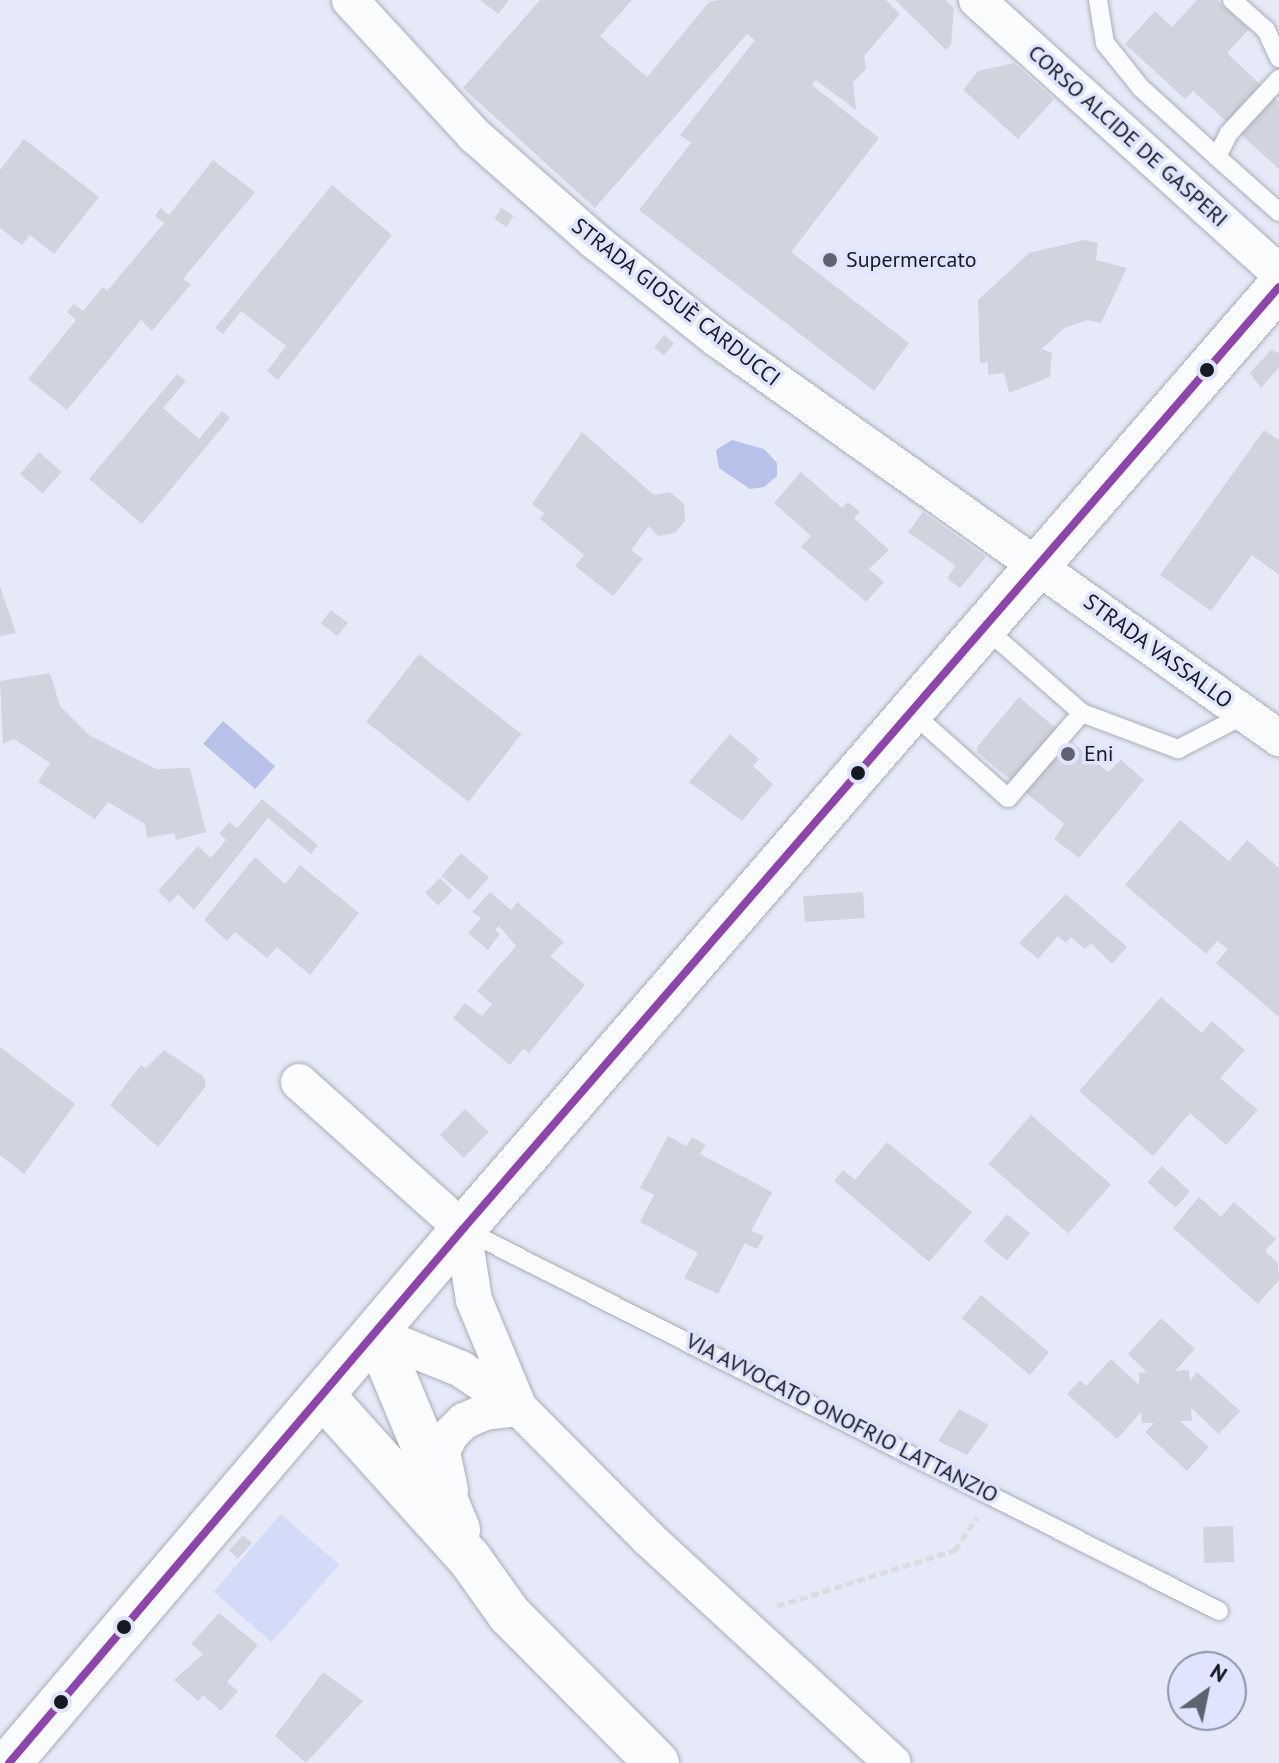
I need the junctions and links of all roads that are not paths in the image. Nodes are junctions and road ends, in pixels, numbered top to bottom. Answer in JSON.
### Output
{"nodes":[{"id":1,"x":350,"y":0,"type":"edge"},
{"id":2,"x":977,"y":0,"type":"edge"},
{"id":3,"x":1098,"y":0,"type":"edge"},
{"id":4,"x":1232,"y":0,"type":"edge"},
{"id":5,"x":1279,"y":58,"type":"edge"},
{"id":6,"x":1279,"y":79,"type":"edge"},
{"id":7,"x":1217,"y":157,"type":"junction"},
{"id":8,"x":1279,"y":212,"type":"edge"},
{"id":9,"x":1279,"y":273,"type":"edge"},
{"id":10,"x":1279,"y":287,"type":"edge"},
{"id":11,"x":1037,"y":564,"type":"junction"},
{"id":12,"x":983,"y":626,"type":"junction"},
{"id":13,"x":910,"y":711,"type":"junction"},
{"id":14,"x":1082,"y":713,"type":"junction"},
{"id":15,"x":1246,"y":714,"type":"junction"},
{"id":16,"x":1279,"y":738,"type":"edge"},
{"id":17,"x":299,"y":1082,"type":"dead end"},
{"id":18,"x":463,"y":1229,"type":"junction"},
{"id":19,"x":377,"y":1335,"type":"junction"},
{"id":20,"x":323,"y":1396,"type":"junction"},
{"id":21,"x":519,"y":1408,"type":"junction"},
{"id":22,"x":469,"y":1558,"type":"junction"},
{"id":23,"x":1219,"y":1611,"type":"dead end"},
{"id":24,"x":9,"y":1763,"type":"edge"},
{"id":25,"x":657,"y":1763,"type":"edge"},
{"id":26,"x":893,"y":1763,"type":"edge"}],
"edges":[{"from":1,"to":11,"type":"street","name":"STRADA GIOSUÈ CARDUCCI"},
{"from":2,"to":9,"type":"street","name":"CORSO ALCIDE DE GASPERI"},
{"from":3,"to":7,"type":"lane"},
{"from":4,"to":5,"type":"lane"},
{"from":6,"to":7,"type":"lane"},
{"from":7,"to":8,"type":"lane"},
{"from":10,"to":11,"type":"main road"},
{"from":11,"to":12,"type":"main road"},
{"from":11,"to":15,"type":"street","name":"STRADA VASSALLO"},
{"from":12,"to":13,"type":"main road"},
{"from":12,"to":14,"type":"lane"},
{"from":13,"to":14,"type":"lane"},
{"from":13,"to":18,"type":"main road"},
{"from":14,"to":15,"type":"lane"},
{"from":15,"to":16,"type":"street","name":"STRADA VASSALLO"},
{"from":17,"to":18,"type":"street"},
{"from":18,"to":19,"type":"main road"},
{"from":18,"to":21,"type":"street"},
{"from":18,"to":23,"type":"lane","name":"VIA AVVOCATO ONOFRIO LATTANZIO"},
{"from":19,"to":20,"type":"main road"},
{"from":19,"to":21,"type":"street"},
{"from":19,"to":22,"type":"main road"},
{"from":20,"to":22,"type":"main road"},
{"from":20,"to":24,"type":"main road"},
{"from":21,"to":22,"type":"street"},
{"from":21,"to":26,"type":"street"},
{"from":22,"to":25,"type":"main road"}]}
